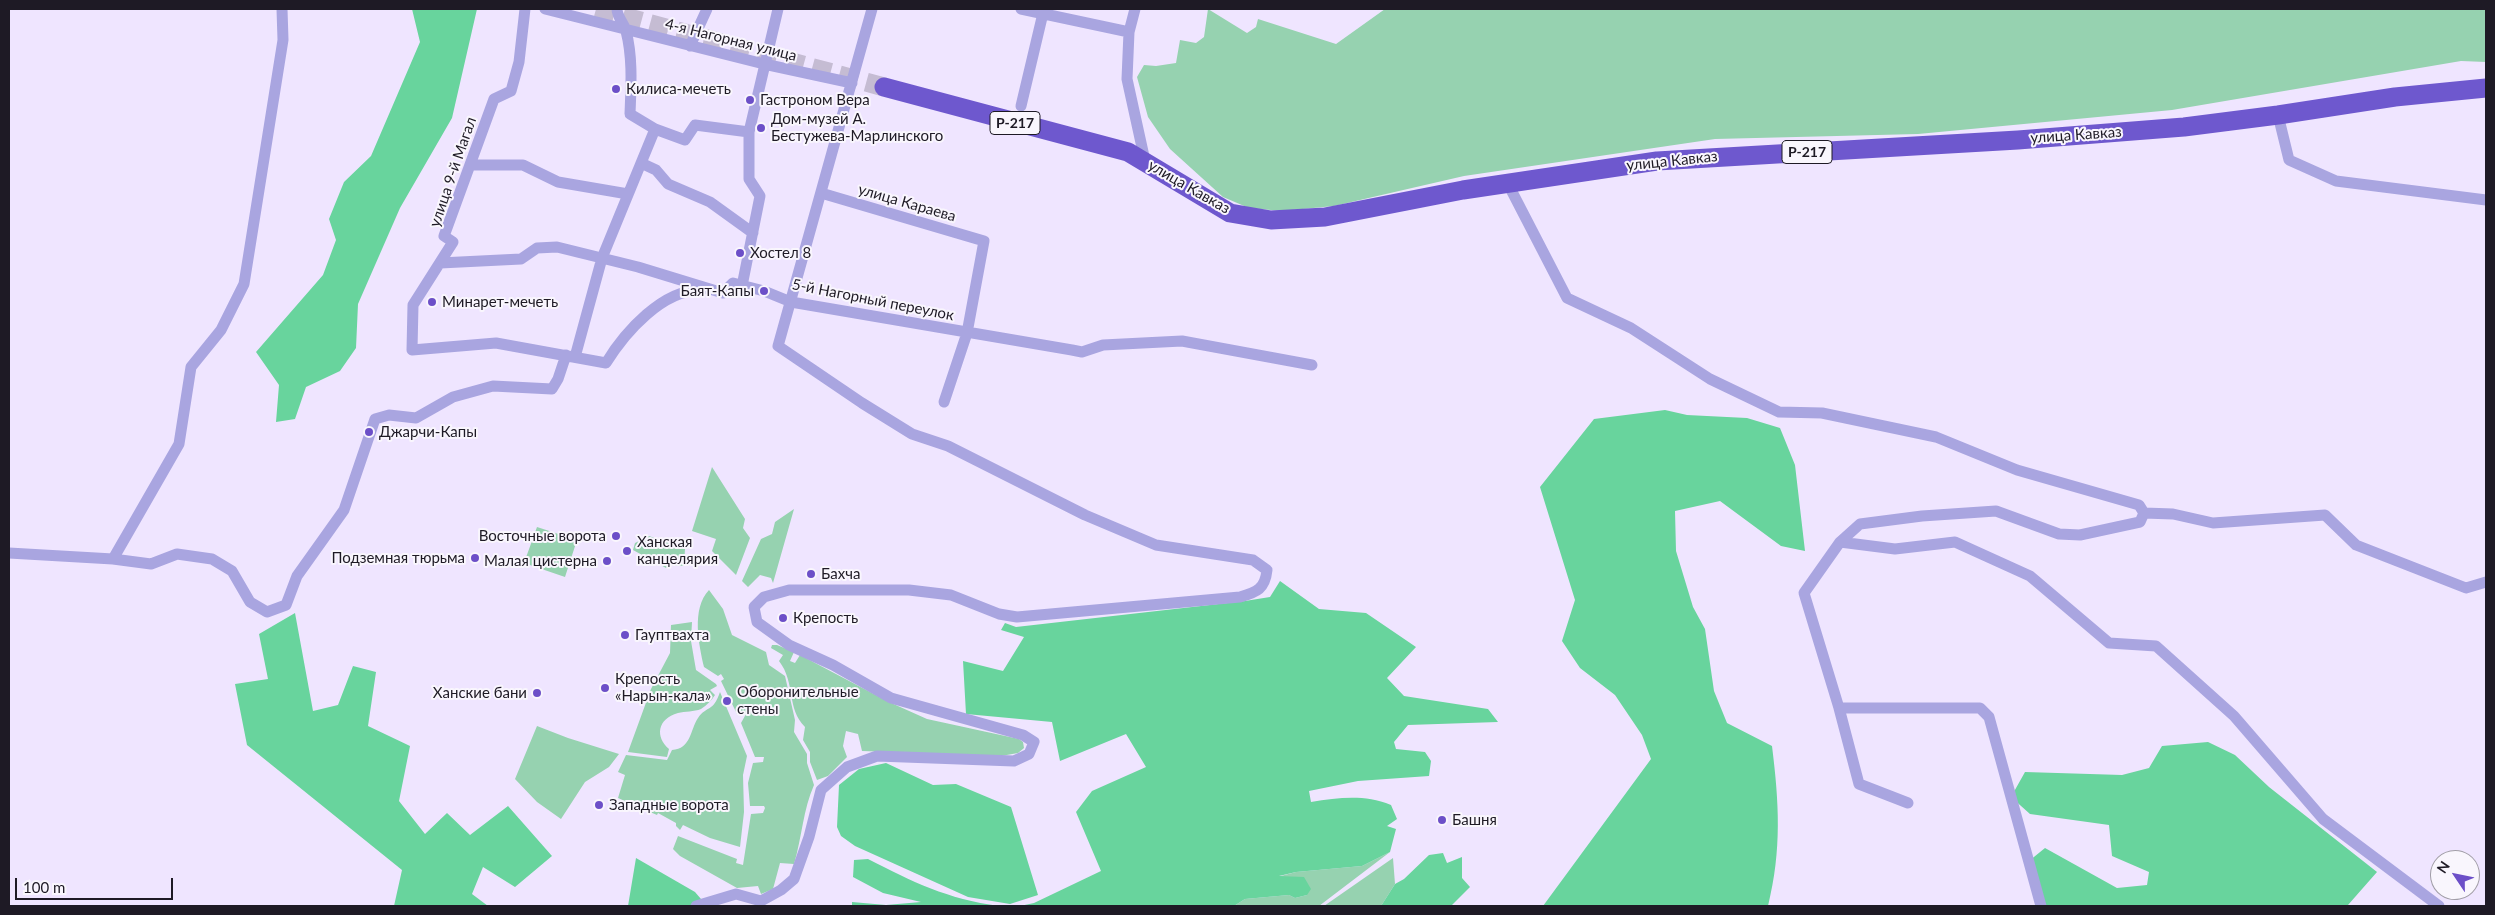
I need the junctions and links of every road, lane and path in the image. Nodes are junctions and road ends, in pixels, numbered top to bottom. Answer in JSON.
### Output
{"nodes":[{"id":1,"x":282,"y":9,"type":"edge"},
{"id":2,"x":525,"y":9,"type":"edge"},
{"id":3,"x":545,"y":9,"type":"edge"},
{"id":4,"x":617,"y":9,"type":"edge"},
{"id":5,"x":707,"y":9,"type":"edge"},
{"id":6,"x":778,"y":9,"type":"edge"},
{"id":7,"x":872,"y":9,"type":"edge"},
{"id":8,"x":1021,"y":9,"type":"edge"},
{"id":9,"x":1135,"y":9,"type":"edge"},
{"id":10,"x":1044,"y":12,"type":"edge"},
{"id":11,"x":626,"y":30,"type":"junction"},
{"id":12,"x":1129,"y":32,"type":"junction"},
{"id":13,"x":690,"y":46,"type":"junction"},
{"id":14,"x":764,"y":64,"type":"junction"},
{"id":15,"x":852,"y":83,"type":"junction"},
{"id":16,"x":884,"y":87,"type":"tunnel mouth"},
{"id":17,"x":2486,"y":88,"type":"edge"},
{"id":18,"x":1022,"y":106,"type":"dead end"},
{"id":19,"x":2278,"y":115,"type":"junction"},
{"id":20,"x":655,"y":129,"type":"junction"},
{"id":21,"x":749,"y":132,"type":"junction"},
{"id":22,"x":1145,"y":161,"type":"junction"},
{"id":23,"x":641,"y":163,"type":"junction"},
{"id":24,"x":470,"y":165,"type":"junction"},
{"id":25,"x":1507,"y":182,"type":"junction"},
{"id":26,"x":821,"y":193,"type":"junction"},
{"id":27,"x":628,"y":194,"type":"junction"},
{"id":28,"x":2486,"y":200,"type":"edge"},
{"id":29,"x":753,"y":233,"type":"junction"},
{"id":30,"x":602,"y":258,"type":"junction"},
{"id":31,"x":440,"y":263,"type":"junction"},
{"id":32,"x":742,"y":286,"type":"junction"},
{"id":33,"x":711,"y":290,"type":"junction"},
{"id":34,"x":791,"y":302,"type":"junction"},
{"id":35,"x":968,"y":334,"type":"junction"},
{"id":36,"x":570,"y":356,"type":"junction"},
{"id":37,"x":1312,"y":365,"type":"dead end"},
{"id":38,"x":944,"y":402,"type":"dead end"},
{"id":39,"x":2144,"y":513,"type":"junction"},
{"id":40,"x":1840,"y":542,"type":"junction"},
{"id":41,"x":9,"y":553,"type":"edge"},
{"id":42,"x":114,"y":559,"type":"junction"},
{"id":43,"x":2486,"y":582,"type":"edge"},
{"id":44,"x":1840,"y":708,"type":"junction"},
{"id":45,"x":1908,"y":803,"type":"dead end"},
{"id":46,"x":696,"y":906,"type":"edge"},
{"id":47,"x":2041,"y":906,"type":"edge"},
{"id":48,"x":2439,"y":906,"type":"edge"}],
"edges":[{"from":1,"to":42,"type":"street"},
{"from":2,"to":24,"type":"street","name":"улица 9-й Магал"},
{"from":3,"to":11,"type":"street","name":"4-я Нагорная улица"},
{"from":4,"to":11,"type":"street"},
{"from":5,"to":13,"type":"street"},
{"from":6,"to":14,"type":"street"},
{"from":7,"to":15,"type":"street"},
{"from":8,"to":10,"type":"street"},
{"from":9,"to":12,"type":"street"},
{"from":10,"to":12,"type":"street"},
{"from":10,"to":18,"type":"street"},
{"from":11,"to":13,"type":"street","name":"4-я Нагорная улица"},
{"from":11,"to":20,"type":"street"},
{"from":12,"to":22,"type":"street"},
{"from":13,"to":14,"type":"street","name":"4-я Нагорная улица"},
{"from":14,"to":15,"type":"street","name":"4-я Нагорная улица"},
{"from":14,"to":21,"type":"street"},
{"from":15,"to":26,"type":"street"},
{"from":16,"to":22,"type":"highway","name":"улица Кавказ","number":"Р-217"},
{"from":17,"to":19,"type":"highway","name":"улица Кавказ","number":"Р-217"},
{"from":19,"to":25,"type":"highway","name":"улица Кавказ","number":"Р-217"},
{"from":19,"to":28,"type":"street"},
{"from":20,"to":21,"type":"street"},
{"from":20,"to":23,"type":"street"},
{"from":21,"to":29,"type":"street"},
{"from":22,"to":25,"type":"highway","name":"улица Кавказ","number":"Р-217"},
{"from":23,"to":27,"type":"street"},
{"from":23,"to":29,"type":"street"},
{"from":24,"to":27,"type":"street"},
{"from":24,"to":31,"type":"street","name":"улица 9-й Магал"},
{"from":25,"to":39,"type":"street"},
{"from":26,"to":34,"type":"street"},
{"from":26,"to":35,"type":"street","name":"улица Караева"},
{"from":27,"to":30,"type":"street"},
{"from":29,"to":32,"type":"street"},
{"from":30,"to":31,"type":"street"},
{"from":30,"to":33,"type":"street"},
{"from":30,"to":36,"type":"street"},
{"from":31,"to":36,"type":"street","name":"улица 9-й Магал"},
{"from":32,"to":33,"type":"street"},
{"from":32,"to":34,"type":"street","name":"5-й Нагорный переулок"},
{"from":33,"to":36,"type":"street"},
{"from":34,"to":35,"type":"street","name":"5-й Нагорный переулок"},
{"from":34,"to":46,"type":"street"},
{"from":35,"to":37,"type":"street","name":"5-й Нагорный переулок"},
{"from":35,"to":38,"type":"street"},
{"from":36,"to":42,"type":"street"},
{"from":39,"to":40,"type":"street"},
{"from":39,"to":43,"type":"street"},
{"from":40,"to":44,"type":"street"},
{"from":40,"to":48,"type":"street"},
{"from":41,"to":42,"type":"street"},
{"from":44,"to":45,"type":"street"},
{"from":44,"to":47,"type":"street"}]}
